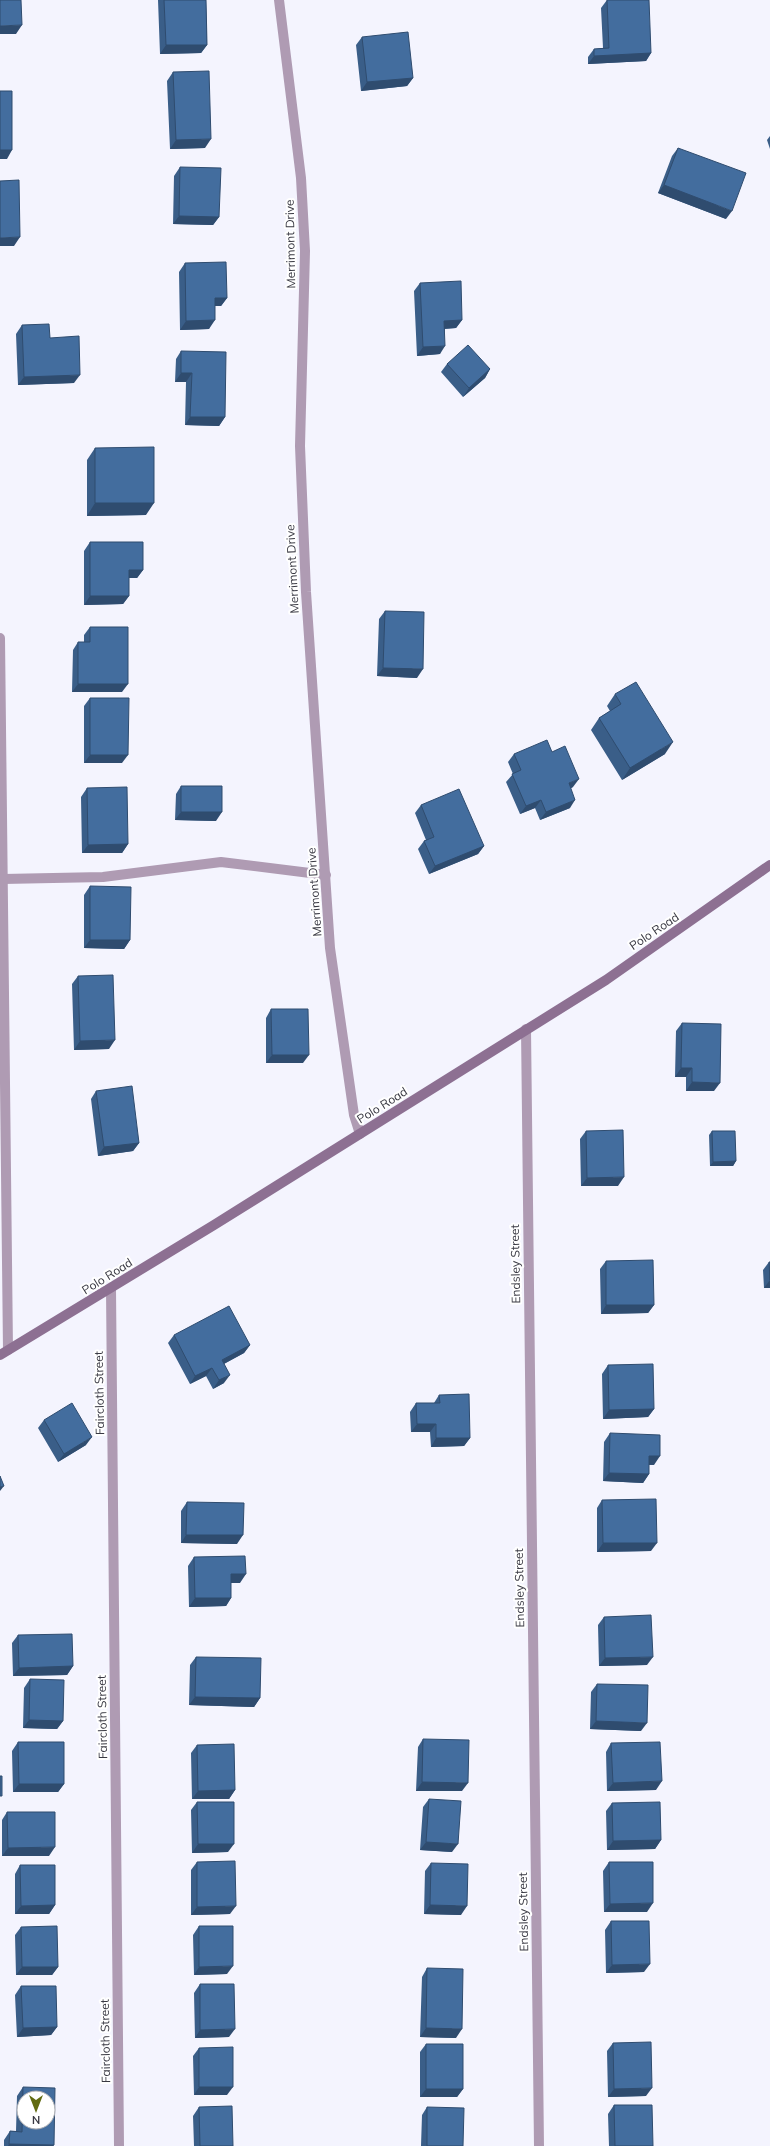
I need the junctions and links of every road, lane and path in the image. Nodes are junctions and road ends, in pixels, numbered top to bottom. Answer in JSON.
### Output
{"nodes":[{"id":1,"x":279,"y":0,"type":"edge"},
{"id":2,"x":0,"y":638,"type":"edge"},
{"id":3,"x":770,"y":864,"type":"edge"},
{"id":4,"x":326,"y":875,"type":"junction"},
{"id":5,"x":3,"y":879,"type":"junction"},
{"id":6,"x":2,"y":1019,"type":"edge"},
{"id":7,"x":526,"y":1029,"type":"junction"},
{"id":8,"x":360,"y":1134,"type":"junction"},
{"id":9,"x":111,"y":1288,"type":"junction"},
{"id":10,"x":4,"y":1353,"type":"edge"},
{"id":11,"x":119,"y":2146,"type":"edge"},
{"id":12,"x":539,"y":2146,"type":"edge"}],
"edges":[{"from":1,"to":4,"type":"street","name":"Merrimont Drive"},
{"from":2,"to":5,"type":"street"},
{"from":3,"to":7,"type":"main road","name":"Polo Road"},
{"from":4,"to":5,"type":"street"},
{"from":4,"to":8,"type":"street","name":"Merrimont Drive"},
{"from":5,"to":6,"type":"street"},
{"from":6,"to":10,"type":"street"},
{"from":7,"to":8,"type":"main road","name":"Polo Road"},
{"from":7,"to":12,"type":"street","name":"Endsley Street"},
{"from":8,"to":9,"type":"main road","name":"Polo Road"},
{"from":9,"to":10,"type":"main road","name":"Polo Road"},
{"from":9,"to":11,"type":"street","name":"Faircloth Street"}]}
